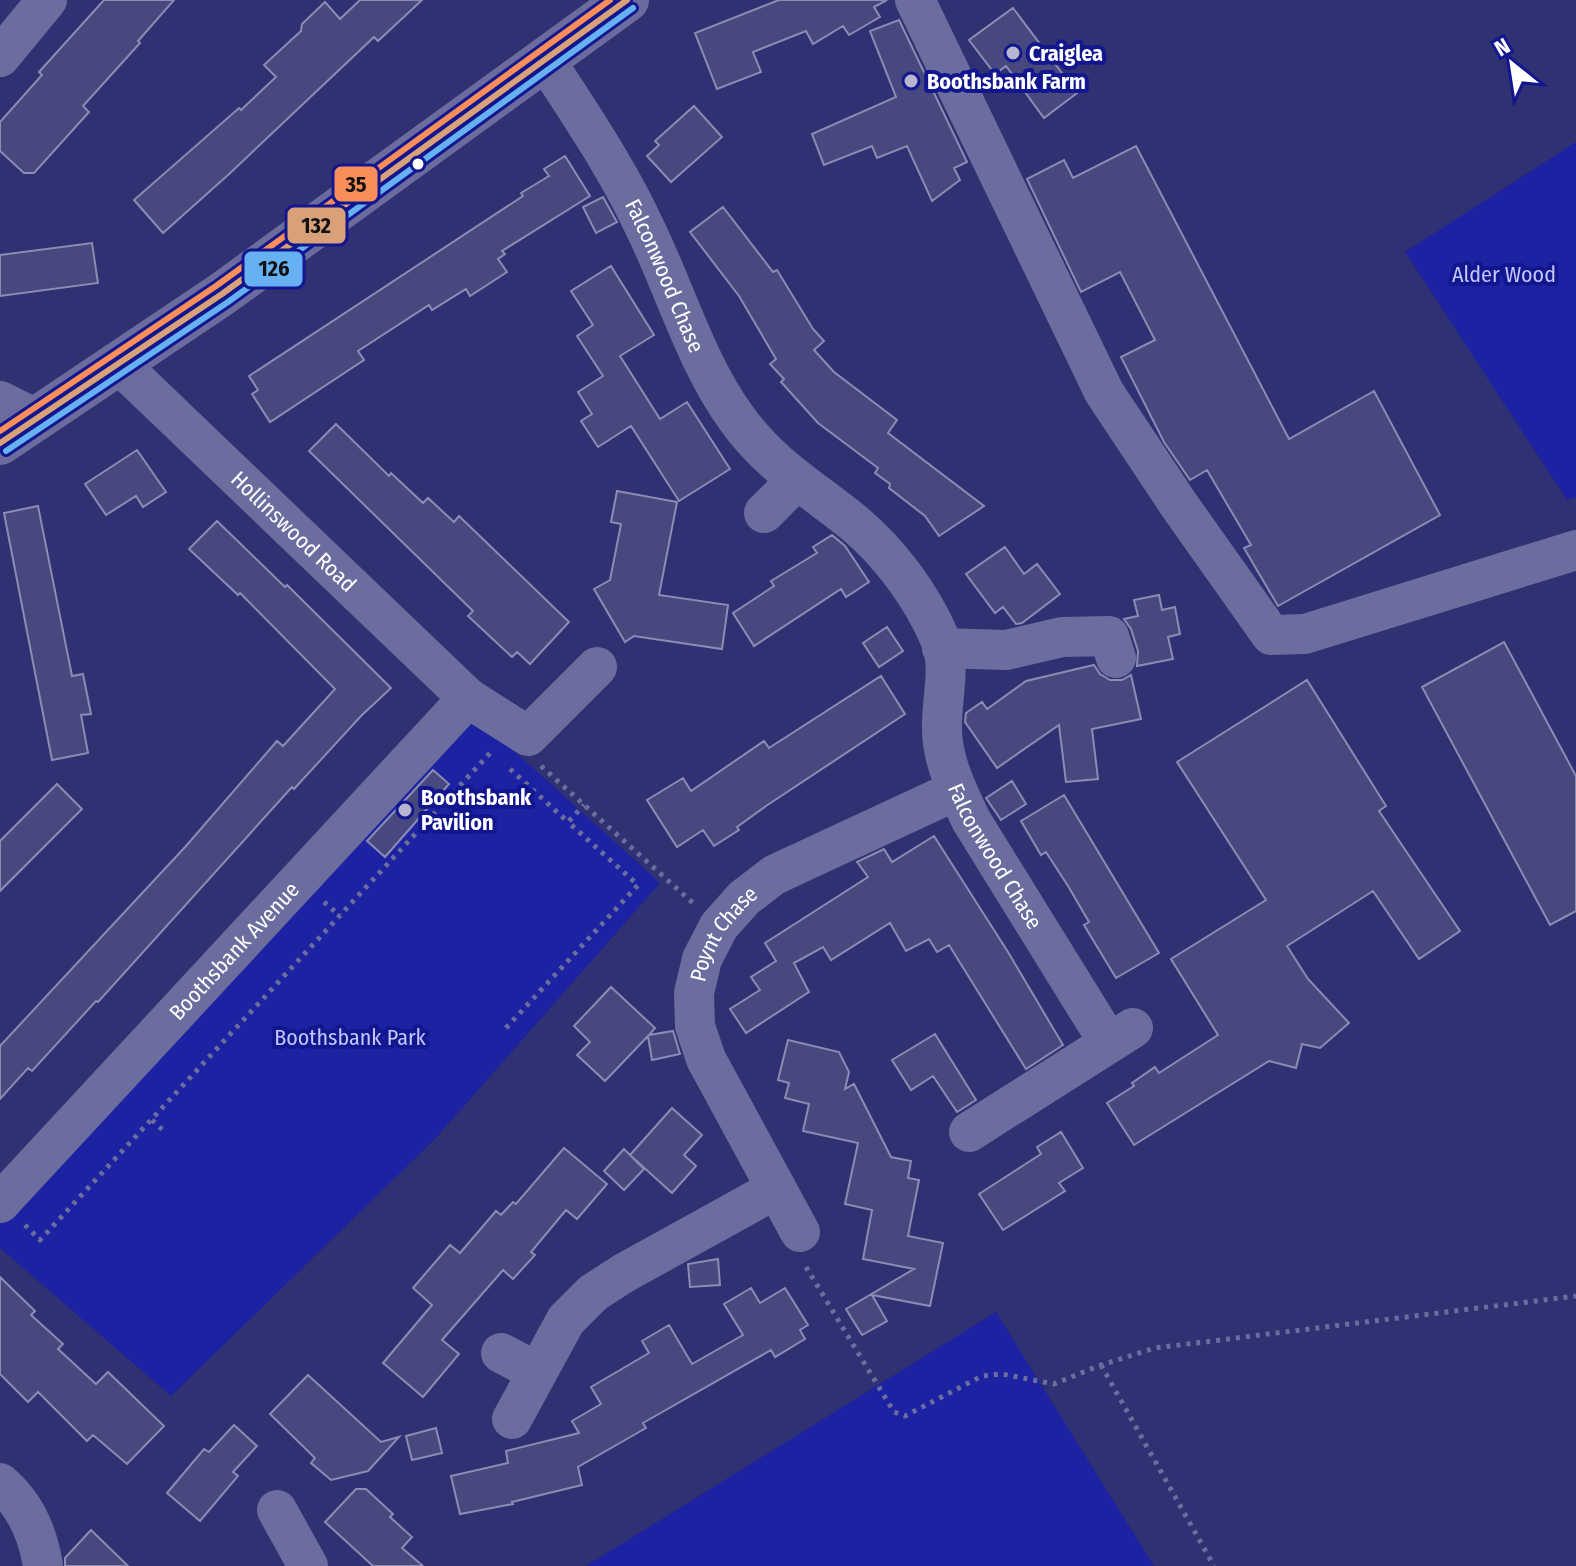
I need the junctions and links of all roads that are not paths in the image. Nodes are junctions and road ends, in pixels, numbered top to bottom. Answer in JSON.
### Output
{"nodes":[{"id":1,"x":47,"y":0,"type":"edge"},
{"id":2,"x":627,"y":0,"type":"edge"},
{"id":3,"x":915,"y":0,"type":"edge"},
{"id":4,"x":0,"y":57,"type":"edge"},
{"id":5,"x":546,"y":61,"type":"junction"},
{"id":6,"x":119,"y":364,"type":"junction"},
{"id":7,"x":18,"y":410,"type":"edge"},
{"id":8,"x":0,"y":443,"type":"edge"},
{"id":9,"x":796,"y":481,"type":"junction"},
{"id":10,"x":764,"y":513,"type":"dead end"},
{"id":11,"x":1576,"y":550,"type":"edge"},
{"id":12,"x":942,"y":648,"type":"junction"},
{"id":13,"x":1116,"y":658,"type":"dead end"},
{"id":14,"x":597,"y":667,"type":"dead end"},
{"id":15,"x":468,"y":698,"type":"junction"},
{"id":16,"x":957,"y":790,"type":"junction"},
{"id":17,"x":969,"y":1132,"type":"dead end"},
{"id":18,"x":776,"y":1189,"type":"junction"},
{"id":19,"x":0,"y":1202,"type":"edge"},
{"id":20,"x":800,"y":1232,"type":"road end"},
{"id":21,"x":501,"y":1353,"type":"dead end"},
{"id":22,"x":537,"y":1372,"type":"junction"},
{"id":23,"x":512,"y":1419,"type":"dead end"},
{"id":24,"x":0,"y":1483,"type":"edge"},
{"id":25,"x":277,"y":1510,"type":"dead end"},
{"id":26,"x":295,"y":1561,"type":"edge"},
{"id":27,"x":43,"y":1566,"type":"edge"}],
"edges":[{"from":1,"to":4,"type":"street"},
{"from":2,"to":5,"type":"main road"},
{"from":3,"to":11,"type":"street"},
{"from":5,"to":6,"type":"main road"},
{"from":5,"to":9,"type":"street","name":"Falconwood Chase"},
{"from":6,"to":7,"type":"main road"},
{"from":6,"to":15,"type":"street","name":"Hollinswood Road"},
{"from":7,"to":8,"type":"main road"},
{"from":9,"to":10,"type":"street"},
{"from":9,"to":12,"type":"street","name":"Falconwood Chase"},
{"from":12,"to":13,"type":"street"},
{"from":12,"to":16,"type":"street","name":"Falconwood Chase"},
{"from":14,"to":15,"type":"street","name":"Hollinswood Road"},
{"from":15,"to":19,"type":"street","name":"Boothsbank Avenue"},
{"from":16,"to":17,"type":"street","name":"Falconwood Chase"},
{"from":16,"to":18,"type":"street","name":"Poynt Chase"},
{"from":18,"to":20,"type":"street","name":"Poynt Chase"},
{"from":18,"to":22,"type":"street"},
{"from":21,"to":22,"type":"street"},
{"from":22,"to":23,"type":"street"},
{"from":24,"to":27,"type":"street"},
{"from":25,"to":26,"type":"street"}]}
